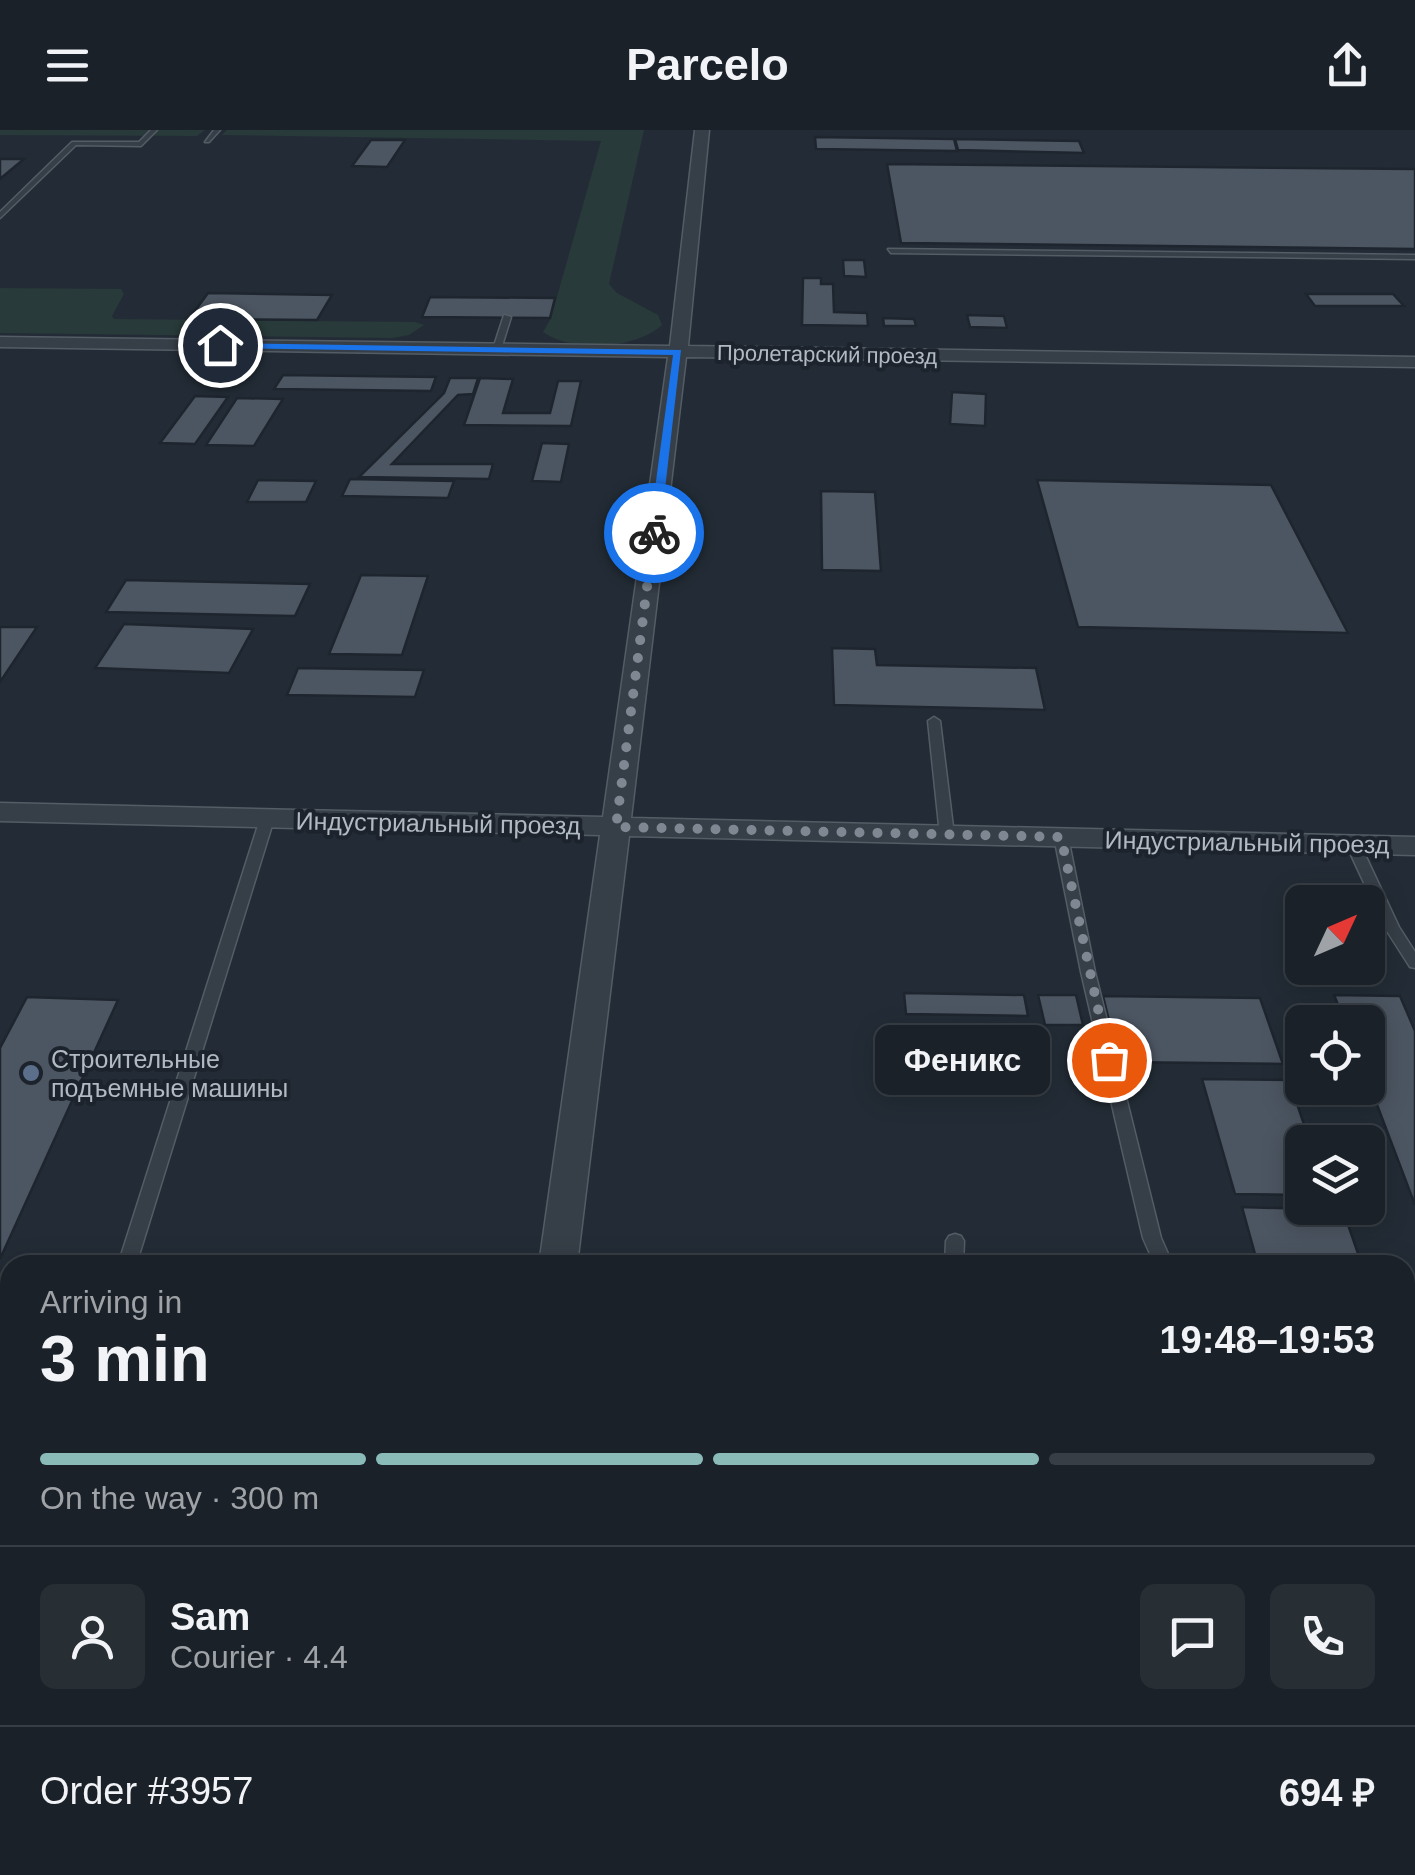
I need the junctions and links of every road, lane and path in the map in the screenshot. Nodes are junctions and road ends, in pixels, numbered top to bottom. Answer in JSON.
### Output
{"nodes":[{"id":1,"x":154,"y":130,"type":"edge"},
{"id":2,"x":217,"y":130,"type":"edge"},
{"id":3,"x":702,"y":130,"type":"edge"},
{"id":4,"x":206,"y":140,"type":"dead end"},
{"id":5,"x":0,"y":216,"type":"edge"},
{"id":6,"x":890,"y":251,"type":"dead end"},
{"id":7,"x":1415,"y":257,"type":"edge"},
{"id":8,"x":507,"y":317,"type":"dead end"},
{"id":9,"x":0,"y":342,"type":"edge"},
{"id":10,"x":497,"y":349,"type":"junction"},
{"id":11,"x":678,"y":352,"type":"junction"},
{"id":12,"x":1415,"y":362,"type":"edge"},
{"id":13,"x":934,"y":721,"type":"dead end"},
{"id":14,"x":0,"y":812,"type":"edge"},
{"id":15,"x":266,"y":819,"type":"junction"},
{"id":16,"x":616,"y":827,"type":"junction"},
{"id":17,"x":947,"y":834,"type":"junction"},
{"id":18,"x":1061,"y":837,"type":"junction"},
{"id":19,"x":1353,"y":844,"type":"junction"},
{"id":20,"x":1415,"y":846,"type":"edge"},
{"id":21,"x":1415,"y":962,"type":"edge"},
{"id":22,"x":955,"y":1241,"type":"dead end"},
{"id":23,"x":130,"y":1255,"type":"edge"},
{"id":24,"x":559,"y":1255,"type":"edge"},
{"id":25,"x":954,"y":1255,"type":"edge"},
{"id":26,"x":1160,"y":1255,"type":"edge"}],
"edges":[{"from":1,"to":5,"type":"lane"},
{"from":2,"to":4,"type":"lane"},
{"from":3,"to":11,"type":"street"},
{"from":6,"to":7,"type":"lane"},
{"from":8,"to":10,"type":"lane"},
{"from":9,"to":10,"type":"street","name":"Пролетарский проезд"},
{"from":10,"to":11,"type":"street","name":"Пролетарский проезд"},
{"from":11,"to":12,"type":"street","name":"Пролетарский проезд"},
{"from":11,"to":16,"type":"street"},
{"from":13,"to":17,"type":"lane"},
{"from":14,"to":15,"type":"street","name":"Индустриальный проезд"},
{"from":15,"to":16,"type":"street","name":"Индустриальный проезд"},
{"from":15,"to":23,"type":"lane"},
{"from":16,"to":17,"type":"street","name":"Индустриальный проезд"},
{"from":16,"to":24,"type":"street"},
{"from":17,"to":18,"type":"street","name":"Индустриальный проезд"},
{"from":18,"to":19,"type":"street","name":"Индустриальный проезд"},
{"from":18,"to":26,"type":"lane"},
{"from":19,"to":20,"type":"street","name":"Индустриальный проезд"},
{"from":19,"to":21,"type":"lane"},
{"from":22,"to":25,"type":"lane"}]}
